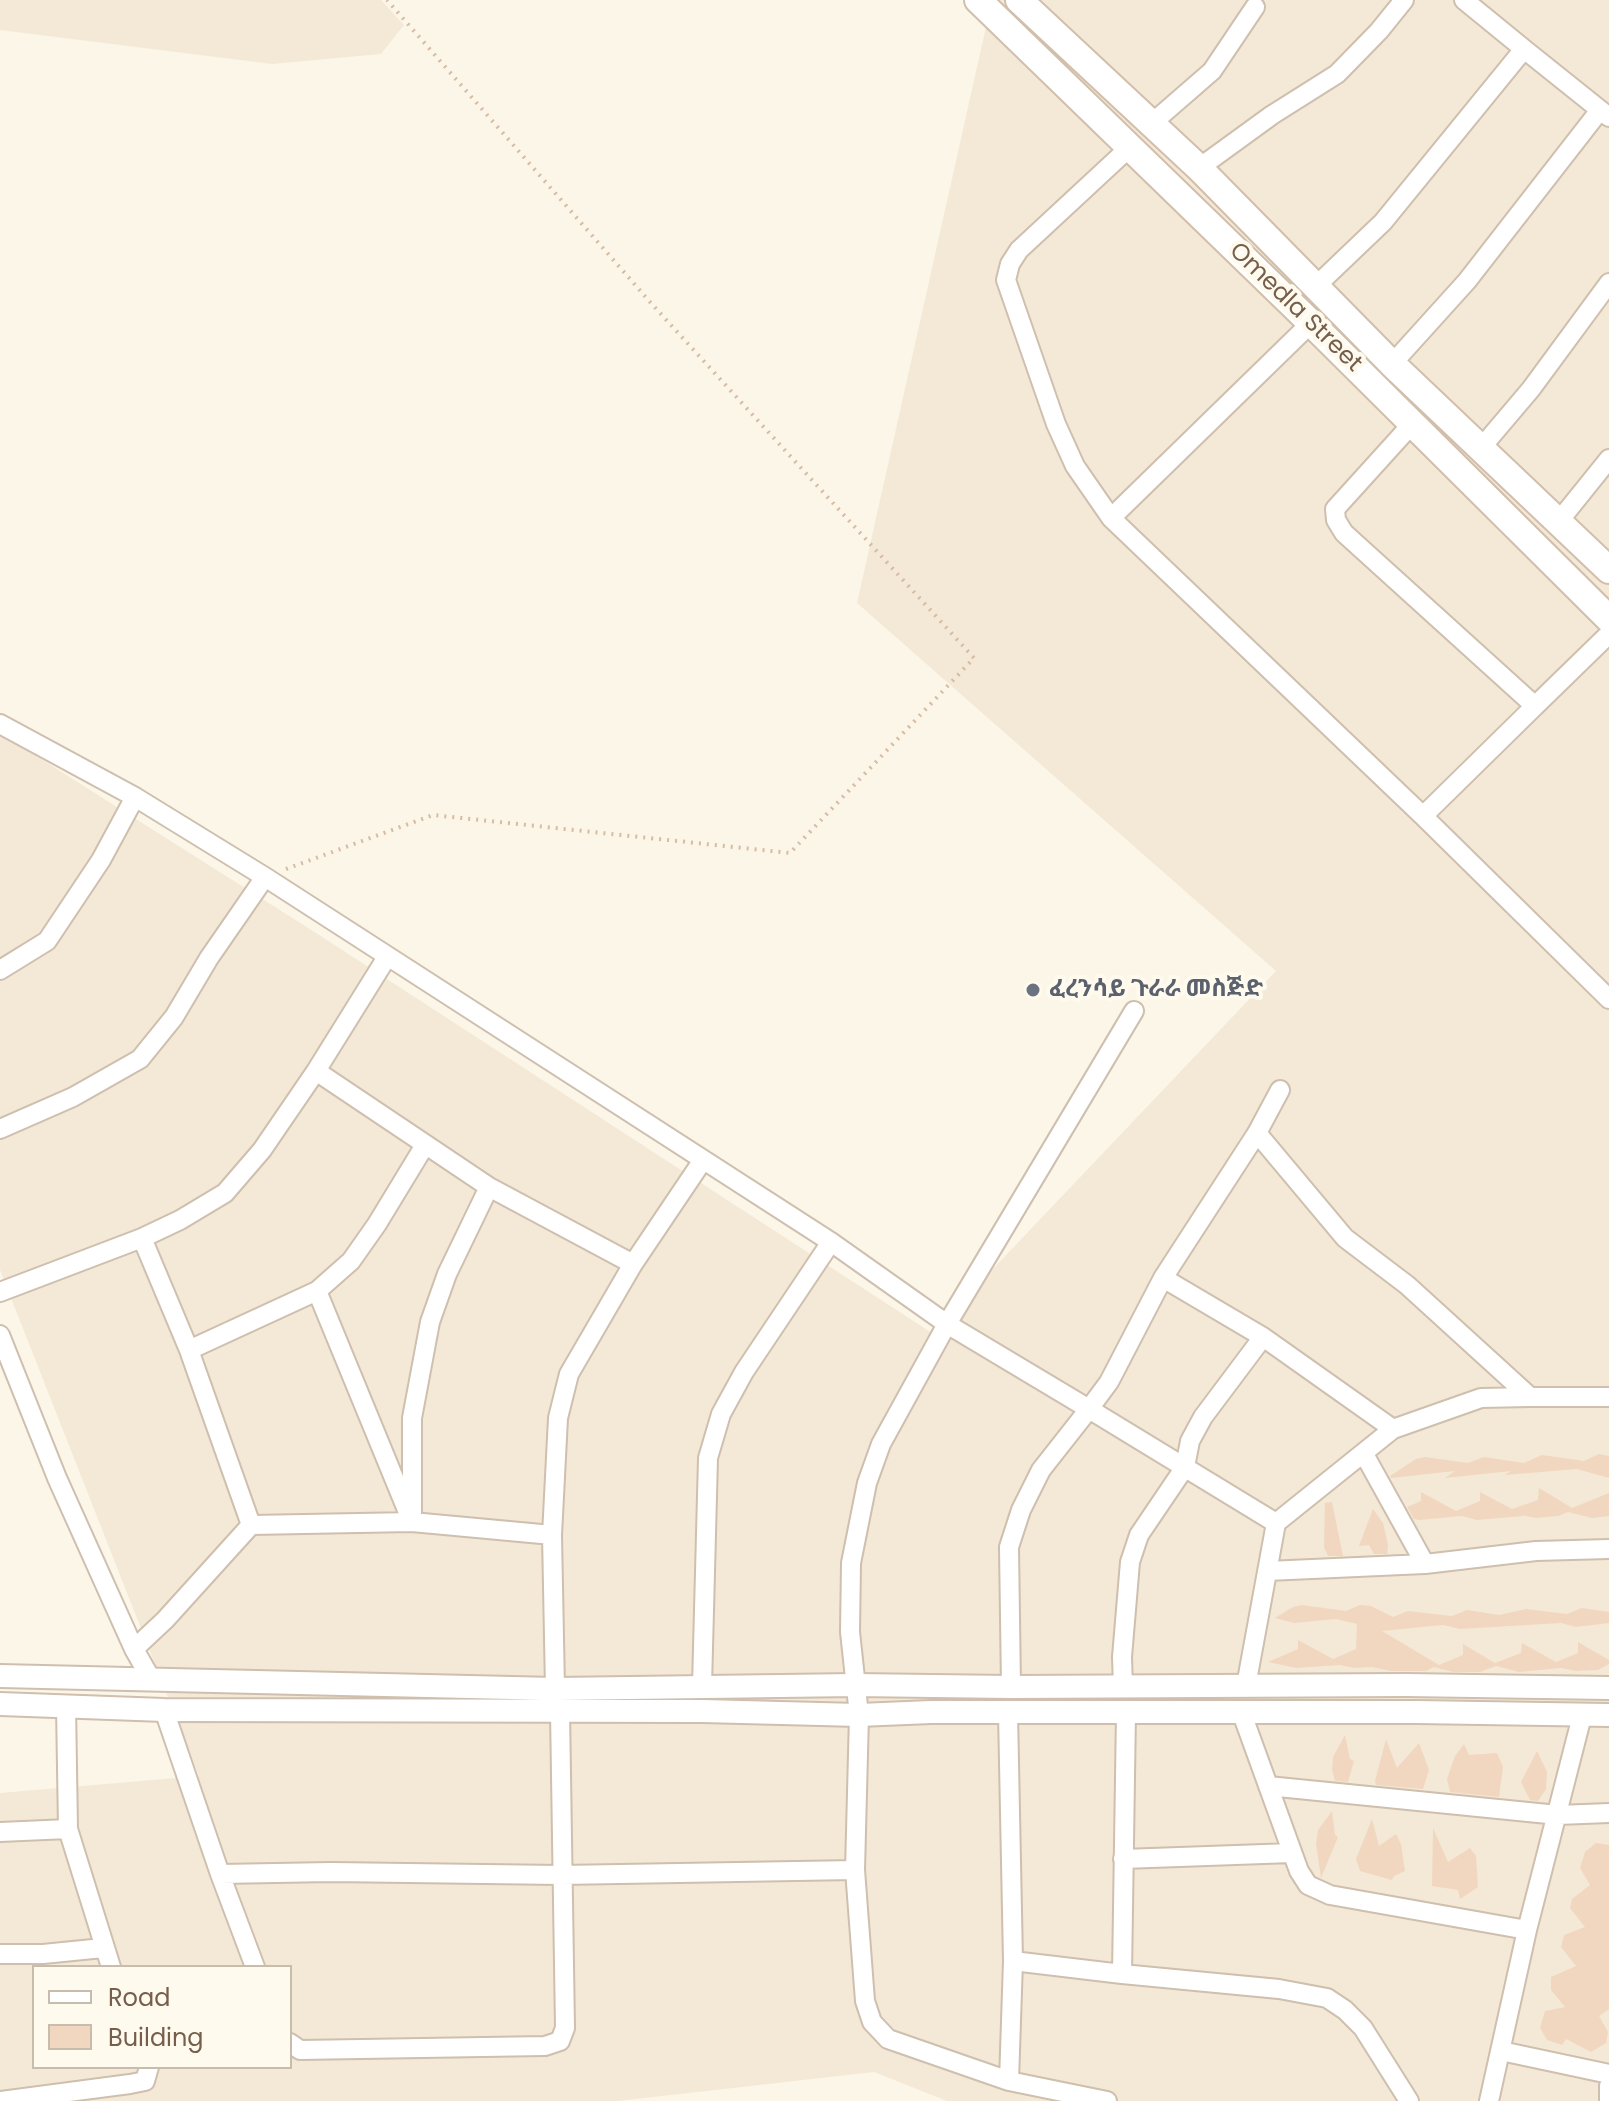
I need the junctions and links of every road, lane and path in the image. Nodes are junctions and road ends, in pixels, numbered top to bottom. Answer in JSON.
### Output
{"nodes":[{"id":1,"x":387,"y":0,"type":"edge"},
{"id":2,"x":978,"y":0,"type":"edge"},
{"id":3,"x":1019,"y":0,"type":"edge"},
{"id":4,"x":1404,"y":0,"type":"edge"},
{"id":5,"x":1464,"y":0,"type":"edge"},
{"id":6,"x":1255,"y":7,"type":"dead end"},
{"id":7,"x":1524,"y":49,"type":"junction"},
{"id":8,"x":1604,"y":113,"type":"edge"},
{"id":9,"x":1151,"y":124,"type":"junction"},
{"id":10,"x":1130,"y":147,"type":"junction"},
{"id":11,"x":1199,"y":168,"type":"junction"},
{"id":12,"x":1609,"y":283,"type":"edge"},
{"id":13,"x":1315,"y":287,"type":"junction"},
{"id":14,"x":1311,"y":323,"type":"junction"},
{"id":15,"x":1392,"y":364,"type":"junction"},
{"id":16,"x":1412,"y":424,"type":"junction"},
{"id":17,"x":1481,"y":448,"type":"junction"},
{"id":18,"x":1609,"y":459,"type":"edge"},
{"id":19,"x":1111,"y":518,"type":"junction"},
{"id":20,"x":1559,"y":521,"type":"junction"},
{"id":21,"x":1609,"y":570,"type":"edge"},
{"id":22,"x":1609,"y":619,"type":"edge"},
{"id":23,"x":1609,"y":634,"type":"edge"},
{"id":24,"x":1535,"y":706,"type":"junction"},
{"id":25,"x":1,"y":726,"type":"edge"},
{"id":26,"x":135,"y":797,"type":"junction"},
{"id":27,"x":1423,"y":816,"type":"junction"},
{"id":28,"x":265,"y":877,"type":"junction"},
{"id":29,"x":387,"y":957,"type":"junction"},
{"id":30,"x":0,"y":970,"type":"edge"},
{"id":31,"x":1609,"y":999,"type":"edge"},
{"id":32,"x":1134,"y":1011,"type":"dead end"},
{"id":33,"x":316,"y":1071,"type":"junction"},
{"id":34,"x":1280,"y":1090,"type":"dead end"},
{"id":35,"x":0,"y":1129,"type":"edge"},
{"id":36,"x":1257,"y":1133,"type":"junction"},
{"id":37,"x":425,"y":1145,"type":"junction"},
{"id":38,"x":703,"y":1160,"type":"junction"},
{"id":39,"x":489,"y":1187,"type":"junction"},
{"id":40,"x":142,"y":1238,"type":"junction"},
{"id":41,"x":831,"y":1242,"type":"junction"},
{"id":42,"x":633,"y":1264,"type":"junction"},
{"id":43,"x":1163,"y":1278,"type":"junction"},
{"id":44,"x":317,"y":1291,"type":"junction"},
{"id":45,"x":0,"y":1292,"type":"edge"},
{"id":46,"x":947,"y":1324,"type":"junction"},
{"id":47,"x":0,"y":1335,"type":"edge"},
{"id":48,"x":1263,"y":1337,"type":"junction"},
{"id":49,"x":189,"y":1350,"type":"junction"},
{"id":50,"x":1530,"y":1397,"type":"junction"},
{"id":51,"x":1609,"y":1397,"type":"edge"},
{"id":52,"x":1089,"y":1409,"type":"junction"},
{"id":53,"x":1393,"y":1429,"type":"junction"},
{"id":54,"x":1364,"y":1454,"type":"junction"},
{"id":55,"x":1185,"y":1467,"type":"junction"},
{"id":56,"x":412,"y":1522,"type":"junction"},
{"id":57,"x":1276,"y":1523,"type":"junction"},
{"id":58,"x":251,"y":1525,"type":"junction"},
{"id":59,"x":552,"y":1535,"type":"junction"},
{"id":60,"x":1609,"y":1549,"type":"edge"},
{"id":61,"x":1425,"y":1564,"type":"junction"},
{"id":62,"x":1267,"y":1571,"type":"junction"},
{"id":63,"x":134,"y":1649,"type":"junction"},
{"id":64,"x":0,"y":1676,"type":"edge"},
{"id":65,"x":115,"y":1678,"type":"junction"},
{"id":66,"x":151,"y":1679,"type":"junction"},
{"id":67,"x":855,"y":1685,"type":"junction"},
{"id":68,"x":702,"y":1686,"type":"junction"},
{"id":69,"x":1246,"y":1686,"type":"junction"},
{"id":70,"x":1011,"y":1687,"type":"junction"},
{"id":71,"x":1123,"y":1687,"type":"junction"},
{"id":72,"x":1609,"y":1688,"type":"edge"},
{"id":73,"x":558,"y":1700,"type":"junction"},
{"id":74,"x":0,"y":1704,"type":"edge"},
{"id":75,"x":66,"y":1706,"type":"junction"},
{"id":76,"x":118,"y":1708,"type":"junction"},
{"id":77,"x":164,"y":1710,"type":"junction"},
{"id":78,"x":1241,"y":1711,"type":"junction"},
{"id":79,"x":1126,"y":1712,"type":"junction"},
{"id":80,"x":1008,"y":1713,"type":"junction"},
{"id":81,"x":859,"y":1715,"type":"junction"},
{"id":82,"x":1609,"y":1715,"type":"edge"},
{"id":83,"x":1582,"y":1716,"type":"junction"},
{"id":84,"x":1268,"y":1786,"type":"junction"},
{"id":85,"x":1609,"y":1813,"type":"edge"},
{"id":86,"x":1558,"y":1815,"type":"junction"},
{"id":87,"x":68,"y":1829,"type":"junction"},
{"id":88,"x":0,"y":1832,"type":"edge"},
{"id":89,"x":1292,"y":1853,"type":"junction"},
{"id":90,"x":1123,"y":1859,"type":"junction"},
{"id":91,"x":855,"y":1870,"type":"junction"},
{"id":92,"x":220,"y":1874,"type":"junction"},
{"id":93,"x":561,"y":1875,"type":"junction"},
{"id":94,"x":1527,"y":1930,"type":"junction"},
{"id":95,"x":103,"y":1948,"type":"junction"},
{"id":96,"x":0,"y":1954,"type":"edge"},
{"id":97,"x":1013,"y":1961,"type":"junction"},
{"id":98,"x":110,"y":1965,"type":"edge"},
{"id":99,"x":254,"y":1965,"type":"edge"},
{"id":100,"x":1122,"y":1974,"type":"junction"},
{"id":101,"x":292,"y":2044,"type":"edge"},
{"id":102,"x":1501,"y":2051,"type":"junction"},
{"id":103,"x":148,"y":2069,"type":"edge"},
{"id":104,"x":1609,"y":2074,"type":"edge"},
{"id":105,"x":1009,"y":2081,"type":"junction"},
{"id":106,"x":1609,"y":2086,"type":"edge"},
{"id":107,"x":0,"y":2101,"type":"edge"},
{"id":108,"x":1107,"y":2101,"type":"edge"},
{"id":109,"x":1409,"y":2101,"type":"edge"},
{"id":110,"x":1489,"y":2101,"type":"edge"},
{"id":111,"x":1609,"y":2101,"type":"edge"}],
"edges":[{"from":1,"to":28,"type":"path"},
{"from":2,"to":10,"type":"main road","name":"Omedla Street"},
{"from":3,"to":9,"type":"main road","name":"Omedla Street"},
{"from":4,"to":11,"type":"street"},
{"from":5,"to":7,"type":"street"},
{"from":6,"to":9,"type":"street"},
{"from":7,"to":8,"type":"street"},
{"from":7,"to":13,"type":"street"},
{"from":8,"to":15,"type":"street"},
{"from":9,"to":11,"type":"main road","name":"Omedla Street"},
{"from":10,"to":14,"type":"main road","name":"Omedla Street"},
{"from":10,"to":19,"type":"street"},
{"from":11,"to":13,"type":"main road","name":"Omedla Street"},
{"from":12,"to":17,"type":"street"},
{"from":13,"to":15,"type":"main road","name":"Omedla Street"},
{"from":14,"to":16,"type":"main road","name":"Omedla Street"},
{"from":14,"to":19,"type":"street"},
{"from":15,"to":17,"type":"main road","name":"Omedla Street"},
{"from":16,"to":22,"type":"main road","name":"Omedla Street"},
{"from":16,"to":24,"type":"street"},
{"from":17,"to":20,"type":"main road","name":"Omedla Street"},
{"from":18,"to":20,"type":"street"},
{"from":19,"to":27,"type":"street"},
{"from":20,"to":21,"type":"main road","name":"Omedla Street"},
{"from":23,"to":24,"type":"street"},
{"from":24,"to":27,"type":"street"},
{"from":25,"to":26,"type":"street"},
{"from":26,"to":28,"type":"street"},
{"from":26,"to":30,"type":"street"},
{"from":27,"to":31,"type":"street"},
{"from":28,"to":29,"type":"street"},
{"from":28,"to":35,"type":"street"},
{"from":29,"to":33,"type":"street"},
{"from":29,"to":38,"type":"street"},
{"from":32,"to":46,"type":"street"},
{"from":33,"to":37,"type":"street"},
{"from":33,"to":40,"type":"street"},
{"from":34,"to":36,"type":"street"},
{"from":36,"to":43,"type":"street"},
{"from":36,"to":50,"type":"street"},
{"from":37,"to":39,"type":"street"},
{"from":37,"to":44,"type":"street"},
{"from":38,"to":41,"type":"street"},
{"from":38,"to":42,"type":"street"},
{"from":39,"to":42,"type":"street"},
{"from":39,"to":56,"type":"street"},
{"from":40,"to":45,"type":"street"},
{"from":40,"to":49,"type":"street"},
{"from":41,"to":46,"type":"street"},
{"from":41,"to":68,"type":"street"},
{"from":42,"to":59,"type":"street"},
{"from":43,"to":48,"type":"street"},
{"from":43,"to":52,"type":"street"},
{"from":44,"to":49,"type":"street"},
{"from":44,"to":56,"type":"street"},
{"from":46,"to":52,"type":"street"},
{"from":46,"to":67,"type":"street"},
{"from":47,"to":63,"type":"street"},
{"from":48,"to":53,"type":"street"},
{"from":48,"to":55,"type":"street"},
{"from":49,"to":58,"type":"street"},
{"from":50,"to":51,"type":"street"},
{"from":50,"to":53,"type":"street"},
{"from":52,"to":55,"type":"street"},
{"from":52,"to":70,"type":"street"},
{"from":53,"to":54,"type":"street"},
{"from":54,"to":57,"type":"street"},
{"from":54,"to":61,"type":"street"},
{"from":55,"to":57,"type":"street"},
{"from":55,"to":71,"type":"street"},
{"from":56,"to":58,"type":"street"},
{"from":56,"to":59,"type":"street"},
{"from":57,"to":62,"type":"street"},
{"from":58,"to":63,"type":"street"},
{"from":59,"to":73,"type":"street"},
{"from":60,"to":61,"type":"street"},
{"from":61,"to":62,"type":"street"},
{"from":62,"to":69,"type":"street"},
{"from":63,"to":66,"type":"street"},
{"from":64,"to":65,"type":"street"},
{"from":65,"to":66,"type":"street"},
{"from":65,"to":76,"type":"street"},
{"from":66,"to":73,"type":"street"},
{"from":67,"to":68,"type":"street"},
{"from":67,"to":70,"type":"street"},
{"from":67,"to":81,"type":"street"},
{"from":68,"to":73,"type":"street"},
{"from":69,"to":71,"type":"street"},
{"from":69,"to":72,"type":"street"},
{"from":70,"to":71,"type":"street"},
{"from":73,"to":77,"type":"street"},
{"from":73,"to":81,"type":"street"},
{"from":73,"to":93,"type":"street"},
{"from":74,"to":75,"type":"street"},
{"from":75,"to":76,"type":"street"},
{"from":75,"to":87,"type":"street"},
{"from":76,"to":77,"type":"street"},
{"from":77,"to":92,"type":"street"},
{"from":78,"to":79,"type":"street"},
{"from":78,"to":83,"type":"street"},
{"from":78,"to":84,"type":"street"},
{"from":79,"to":80,"type":"street"},
{"from":79,"to":90,"type":"street"},
{"from":80,"to":81,"type":"street"},
{"from":80,"to":97,"type":"street"},
{"from":81,"to":91,"type":"street"},
{"from":82,"to":83,"type":"street"},
{"from":83,"to":86,"type":"street"},
{"from":84,"to":86,"type":"street"},
{"from":84,"to":89,"type":"street"},
{"from":85,"to":86,"type":"street"},
{"from":86,"to":94,"type":"street"},
{"from":87,"to":88,"type":"street"},
{"from":87,"to":95,"type":"street"},
{"from":89,"to":90,"type":"street"},
{"from":89,"to":94,"type":"street"},
{"from":90,"to":100,"type":"street"},
{"from":91,"to":93,"type":"street"},
{"from":91,"to":105,"type":"street"},
{"from":92,"to":93,"type":"street"},
{"from":92,"to":99,"type":"street"},
{"from":93,"to":101,"type":"street"},
{"from":94,"to":102,"type":"street"},
{"from":95,"to":96,"type":"street"},
{"from":95,"to":98,"type":"street"},
{"from":97,"to":100,"type":"street"},
{"from":97,"to":105,"type":"street"},
{"from":100,"to":109,"type":"street"},
{"from":102,"to":104,"type":"street"},
{"from":102,"to":110,"type":"street"},
{"from":103,"to":107,"type":"street"},
{"from":105,"to":108,"type":"street"},
{"from":106,"to":111,"type":"street"}]}
